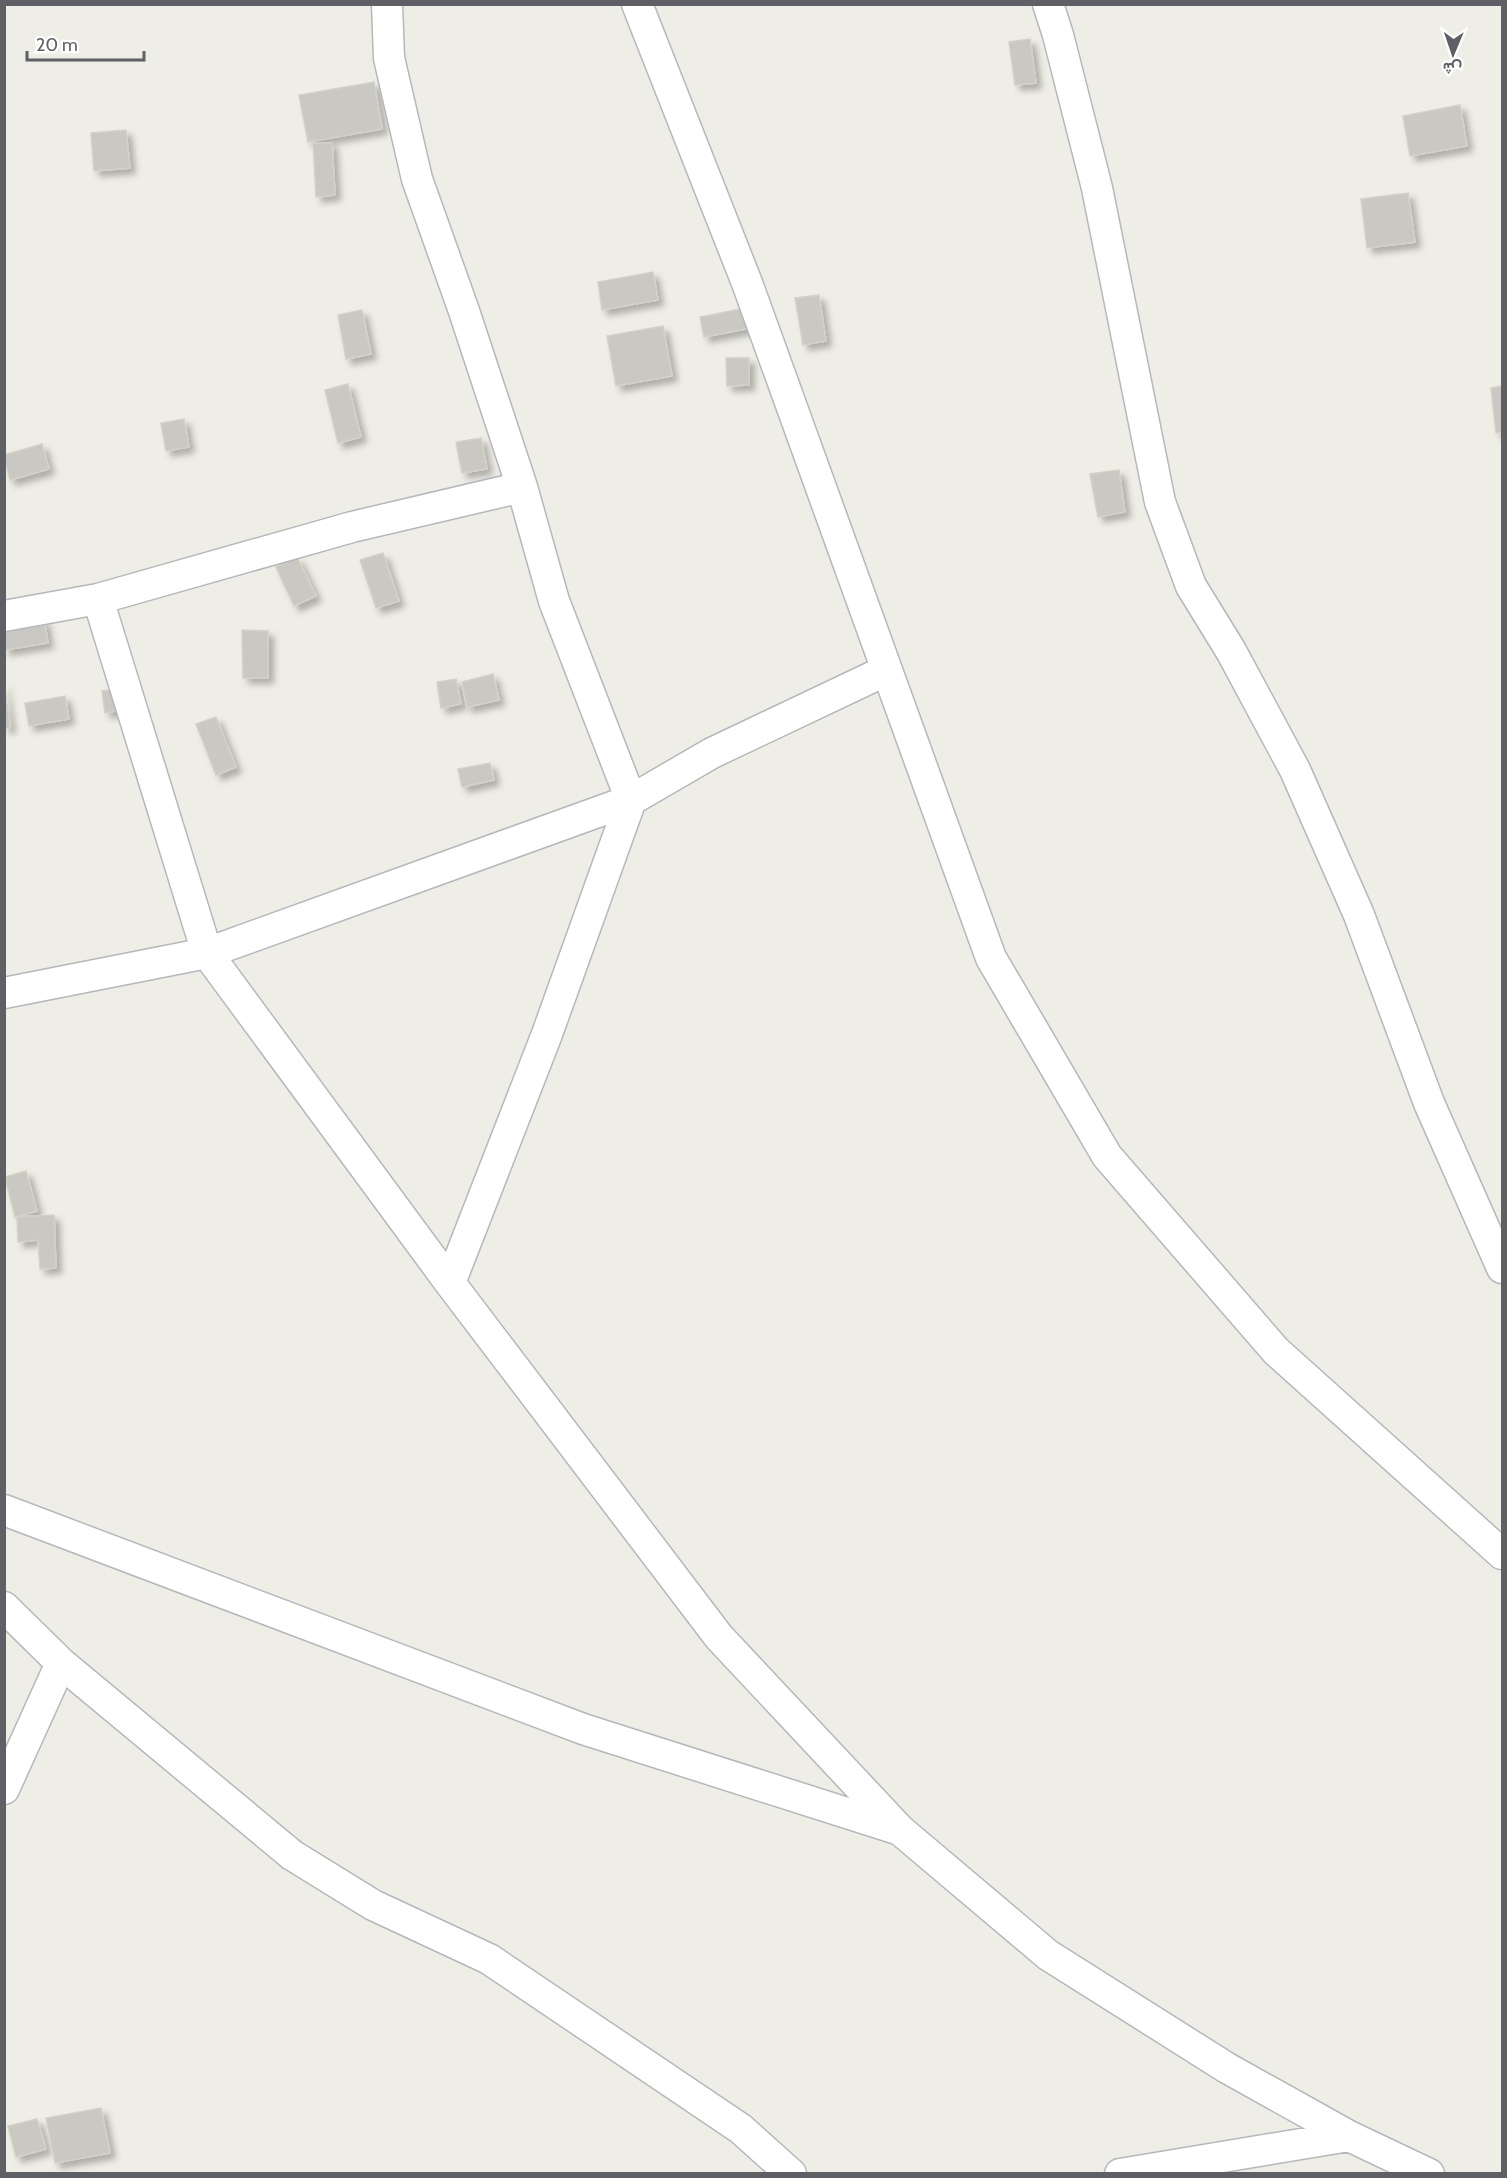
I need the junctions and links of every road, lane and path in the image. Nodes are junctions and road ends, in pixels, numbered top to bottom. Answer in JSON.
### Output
{"nodes":[{"id":1,"x":387,"y":4,"type":"edge"},
{"id":2,"x":637,"y":4,"type":"edge"},
{"id":3,"x":1048,"y":4,"type":"edge"},
{"id":4,"x":522,"y":487,"type":"junction"},
{"id":5,"x":98,"y":599,"type":"junction"},
{"id":6,"x":4,"y":616,"type":"edge"},
{"id":7,"x":887,"y":670,"type":"junction"},
{"id":8,"x":631,"y":800,"type":"junction"},
{"id":9,"x":207,"y":953,"type":"junction"},
{"id":10,"x":4,"y":993,"type":"edge"},
{"id":11,"x":1503,"y":1268,"type":"edge"},
{"id":12,"x":450,"y":1283,"type":"junction"},
{"id":13,"x":4,"y":1510,"type":"edge"},
{"id":14,"x":1503,"y":1554,"type":"edge"},
{"id":15,"x":4,"y":1607,"type":"edge"},
{"id":16,"x":61,"y":1663,"type":"junction"},
{"id":17,"x":4,"y":1789,"type":"edge"},
{"id":18,"x":900,"y":1830,"type":"junction"},
{"id":19,"x":1349,"y":2136,"type":"junction"},
{"id":20,"x":791,"y":2174,"type":"edge"},
{"id":21,"x":1120,"y":2174,"type":"edge"},
{"id":22,"x":1429,"y":2174,"type":"edge"}],
"edges":[{"from":1,"to":4,"type":"street"},
{"from":2,"to":7,"type":"street"},
{"from":3,"to":11,"type":"street"},
{"from":4,"to":5,"type":"street"},
{"from":4,"to":8,"type":"street"},
{"from":5,"to":6,"type":"street"},
{"from":5,"to":9,"type":"street"},
{"from":7,"to":8,"type":"street"},
{"from":7,"to":14,"type":"street"},
{"from":8,"to":9,"type":"street"},
{"from":8,"to":12,"type":"street"},
{"from":9,"to":10,"type":"street"},
{"from":9,"to":12,"type":"street"},
{"from":12,"to":18,"type":"street"},
{"from":13,"to":18,"type":"street"},
{"from":15,"to":16,"type":"street"},
{"from":16,"to":17,"type":"street"},
{"from":16,"to":20,"type":"street"},
{"from":18,"to":19,"type":"street"},
{"from":19,"to":21,"type":"street"},
{"from":19,"to":22,"type":"street"}]}
